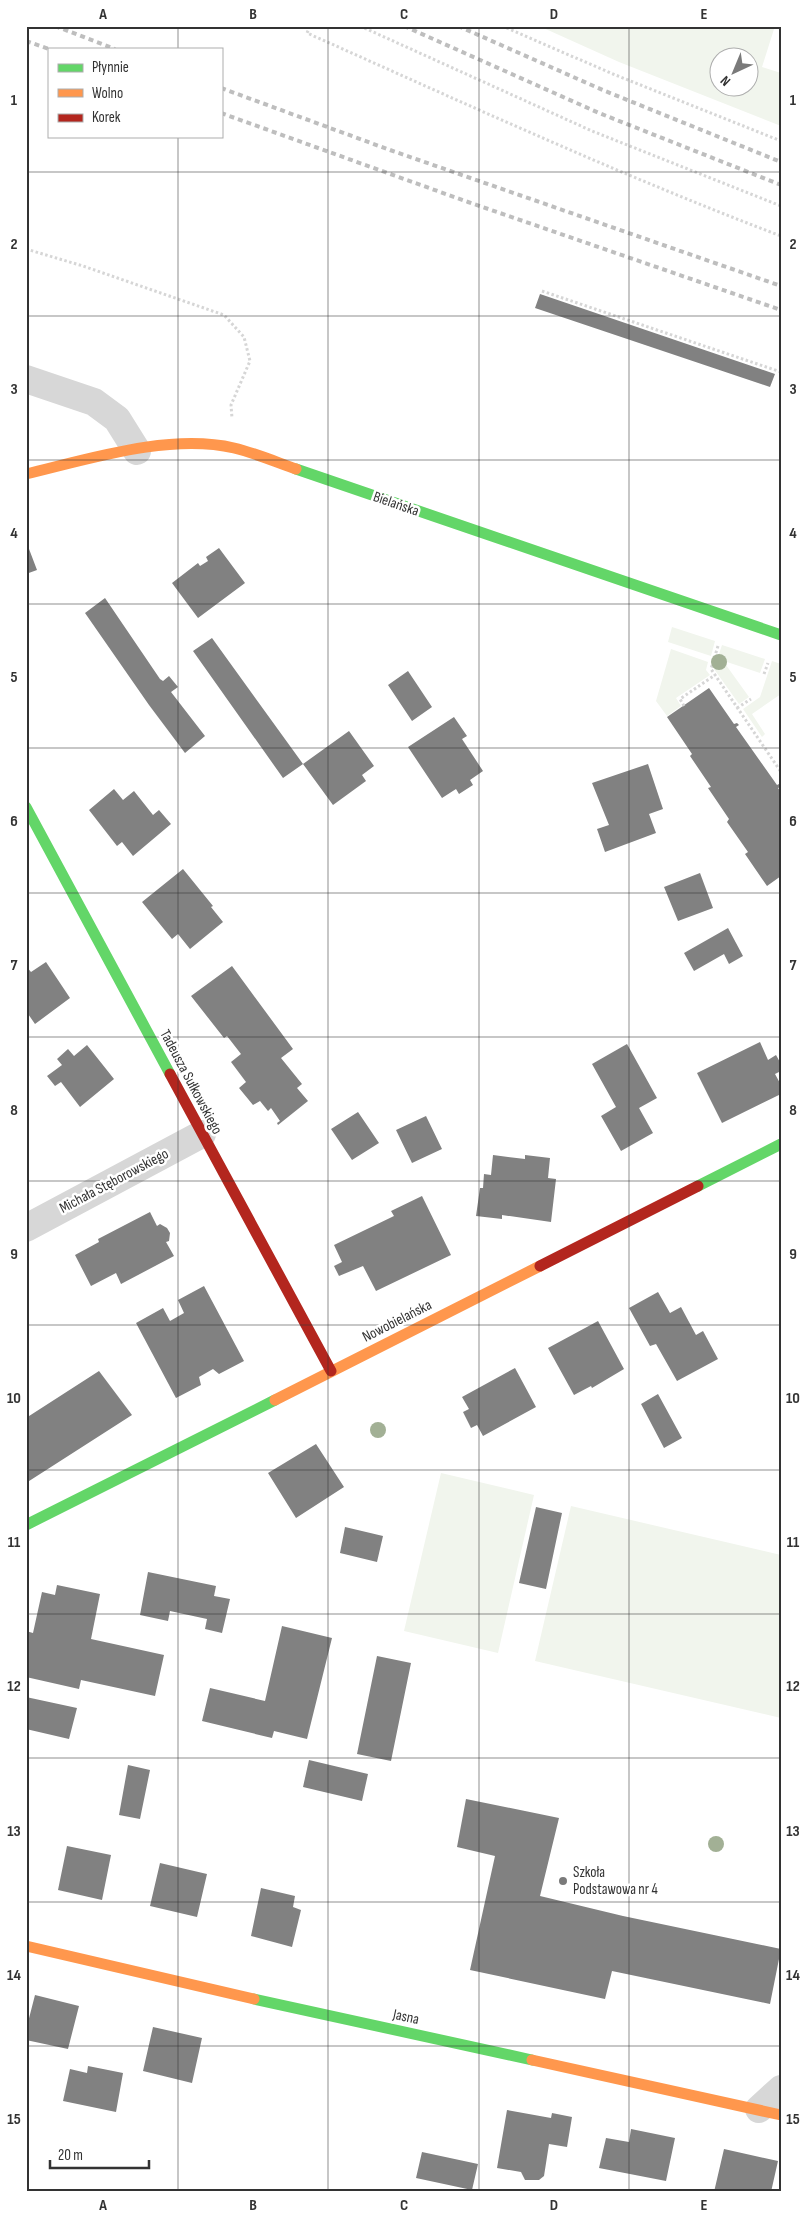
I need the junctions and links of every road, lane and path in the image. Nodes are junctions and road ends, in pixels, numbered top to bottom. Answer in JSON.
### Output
{"nodes":[{"id":1,"x":310,"y":26,"type":"edge"},
{"id":2,"x":360,"y":26,"type":"edge"},
{"id":3,"x":502,"y":26,"type":"edge"},
{"id":4,"x":781,"y":141,"type":"edge"},
{"id":5,"x":781,"y":206,"type":"edge"},
{"id":6,"x":781,"y":236,"type":"edge"},
{"id":7,"x":26,"y":249,"type":"edge"},
{"id":8,"x":542,"y":291,"type":"dead end"},
{"id":9,"x":781,"y":372,"type":"edge"},
{"id":10,"x":26,"y":379,"type":"edge"},
{"id":11,"x":234,"y":448,"type":"junction"},
{"id":12,"x":137,"y":451,"type":"junction"},
{"id":13,"x":26,"y":474,"type":"edge"},
{"id":14,"x":781,"y":635,"type":"edge"},
{"id":15,"x":718,"y":644,"type":"dead end"},
{"id":16,"x":715,"y":675,"type":"junction"},
{"id":17,"x":750,"y":699,"type":"dead end"},
{"id":18,"x":684,"y":706,"type":"dead end"},
{"id":19,"x":737,"y":708,"type":"junction"},
{"id":20,"x":781,"y":772,"type":"edge"},
{"id":21,"x":26,"y":807,"type":"edge"},
{"id":22,"x":202,"y":1134,"type":"junction"},
{"id":23,"x":781,"y":1144,"type":"edge"},
{"id":24,"x":26,"y":1228,"type":"edge"},
{"id":25,"x":330,"y":1371,"type":"junction"},
{"id":26,"x":26,"y":1524,"type":"edge"},
{"id":27,"x":26,"y":1946,"type":"edge"},
{"id":28,"x":781,"y":2089,"type":"edge"},
{"id":29,"x":770,"y":2112,"type":"edge"}],
"edges":[{"from":1,"to":6,"type":"path"},
{"from":2,"to":5,"type":"path"},
{"from":3,"to":4,"type":"path"},
{"from":7,"to":11,"type":"path"},
{"from":8,"to":9,"type":"path"},
{"from":10,"to":12,"type":"street"},
{"from":11,"to":12,"type":"street","name":"Bielańska"},
{"from":11,"to":14,"type":"street","name":"Bielańska"},
{"from":12,"to":13,"type":"street","name":"Bielańska"},
{"from":15,"to":16,"type":"path"},
{"from":16,"to":18,"type":"path"},
{"from":16,"to":19,"type":"path"},
{"from":17,"to":19,"type":"path"},
{"from":19,"to":20,"type":"path"},
{"from":21,"to":22,"type":"street","name":"Tadeusza Sułkowskiego"},
{"from":22,"to":24,"type":"street","name":"Michała Stęborowskiego"},
{"from":22,"to":25,"type":"street","name":"Tadeusza Sułkowskiego"},
{"from":23,"to":25,"type":"street","name":"Nowobielańska"},
{"from":25,"to":26,"type":"street","name":"Nowobielańska"},
{"from":27,"to":29,"type":"street","name":"Jasna"},
{"from":28,"to":29,"type":"street"}]}
